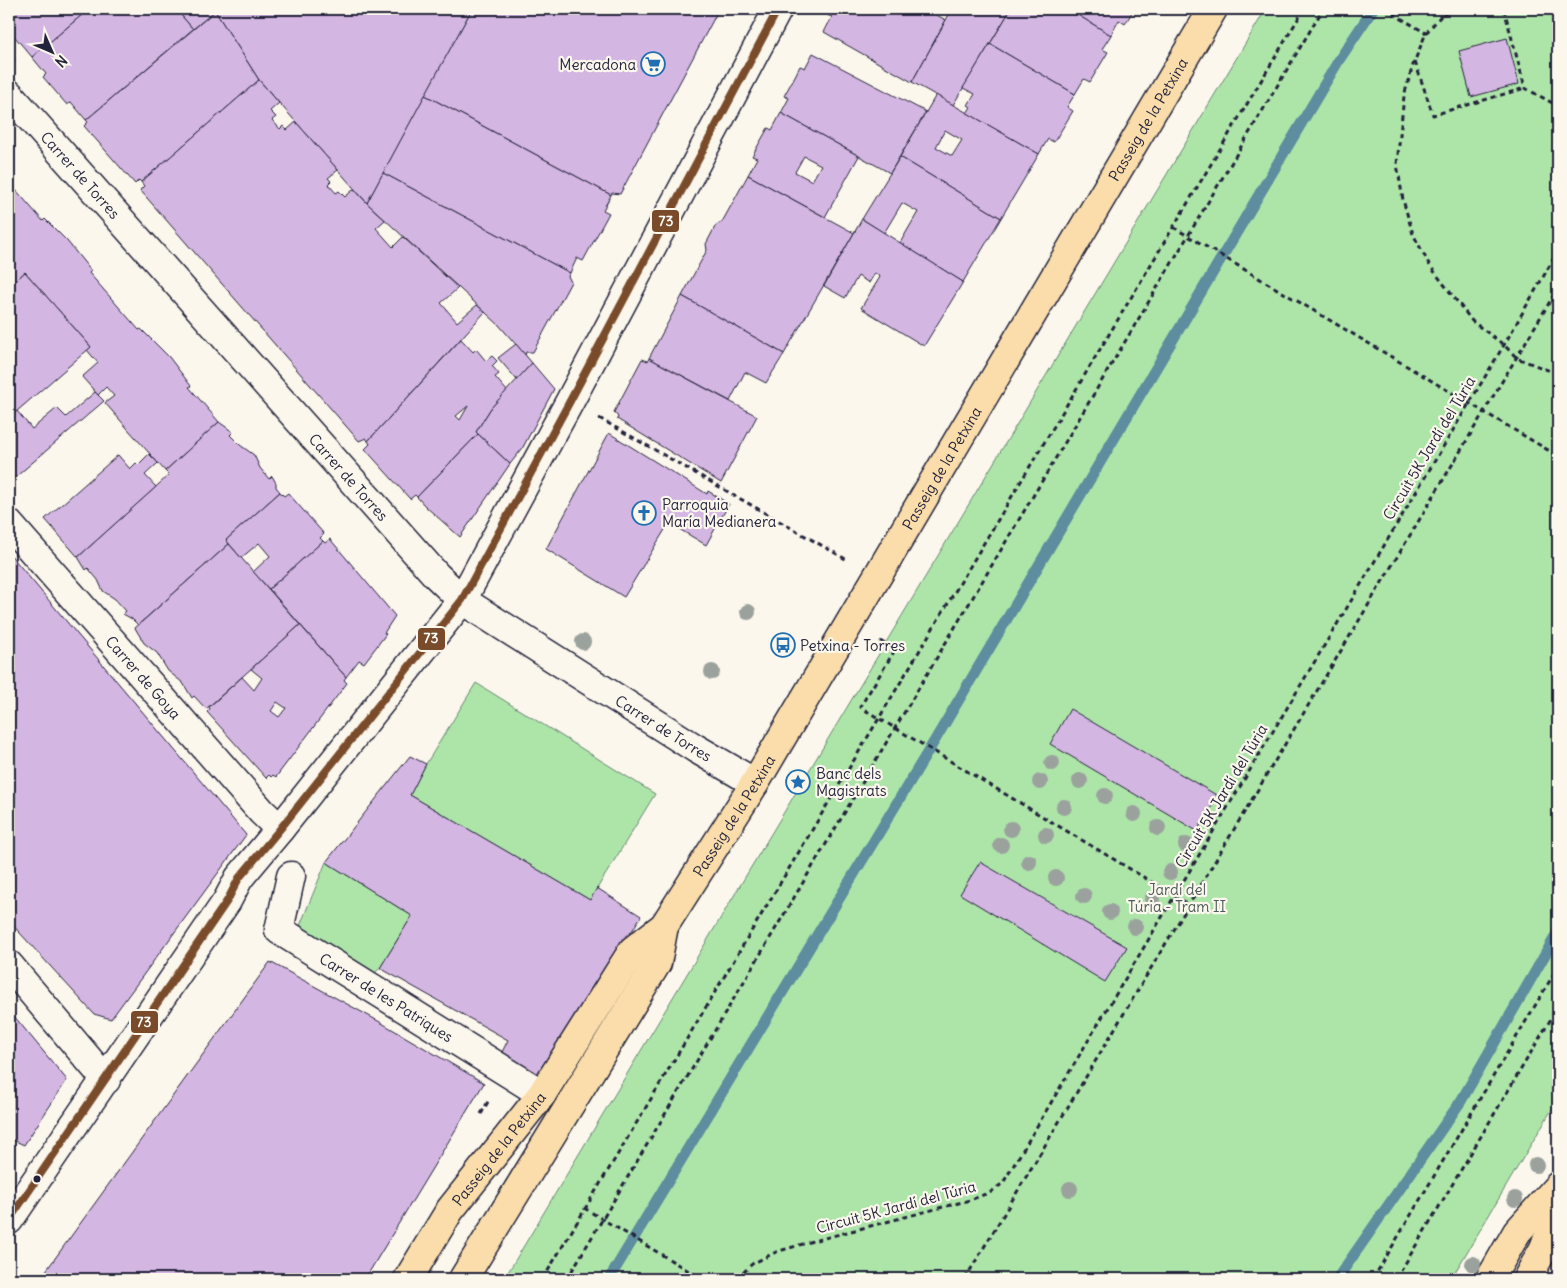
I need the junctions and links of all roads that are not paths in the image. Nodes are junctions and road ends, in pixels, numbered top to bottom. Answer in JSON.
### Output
{"nodes":[{"id":1,"x":778,"y":9,"type":"edge"},
{"id":2,"x":1213,"y":9,"type":"edge"},
{"id":3,"x":9,"y":94,"type":"edge"},
{"id":4,"x":9,"y":524,"type":"edge"},
{"id":5,"x":462,"y":600,"type":"junction"},
{"id":6,"x":755,"y":783,"type":"junction"},
{"id":7,"x":280,"y":829,"type":"junction"},
{"id":8,"x":291,"y":876,"type":"dead end"},
{"id":9,"x":664,"y":926,"type":"junction"},
{"id":10,"x":9,"y":965,"type":"edge"},
{"id":11,"x":106,"y":1080,"type":"junction"},
{"id":12,"x":542,"y":1094,"type":"junction"},
{"id":13,"x":1558,"y":1186,"type":"edge"},
{"id":14,"x":1558,"y":1208,"type":"edge"},
{"id":15,"x":9,"y":1220,"type":"edge"},
{"id":16,"x":408,"y":1279,"type":"edge"},
{"id":17,"x":463,"y":1279,"type":"edge"},
{"id":18,"x":1490,"y":1279,"type":"edge"},
{"id":19,"x":1527,"y":1279,"type":"edge"}],
"edges":[{"from":1,"to":5,"type":"street"},
{"from":2,"to":6,"type":"main road","name":"Passeig de la Petxina"},
{"from":3,"to":5,"type":"street","name":"Carrer de Torres"},
{"from":4,"to":7,"type":"street","name":"Carrer de Goya"},
{"from":5,"to":6,"type":"street","name":"Carrer de Torres"},
{"from":5,"to":7,"type":"street"},
{"from":6,"to":9,"type":"main road","name":"Passeig de la Petxina"},
{"from":7,"to":11,"type":"street"},
{"from":8,"to":12,"type":"street","name":"Carrer de les Patriques"},
{"from":9,"to":12,"type":"main road","name":"Passeig de la Petxina"},
{"from":9,"to":17,"type":"main road","name":"Passeig de la Petxina"},
{"from":10,"to":11,"type":"street"},
{"from":11,"to":15,"type":"street"},
{"from":12,"to":16,"type":"main road","name":"Passeig de la Petxina"},
{"from":13,"to":18,"type":"main road"},
{"from":14,"to":19,"type":"main road"}]}
